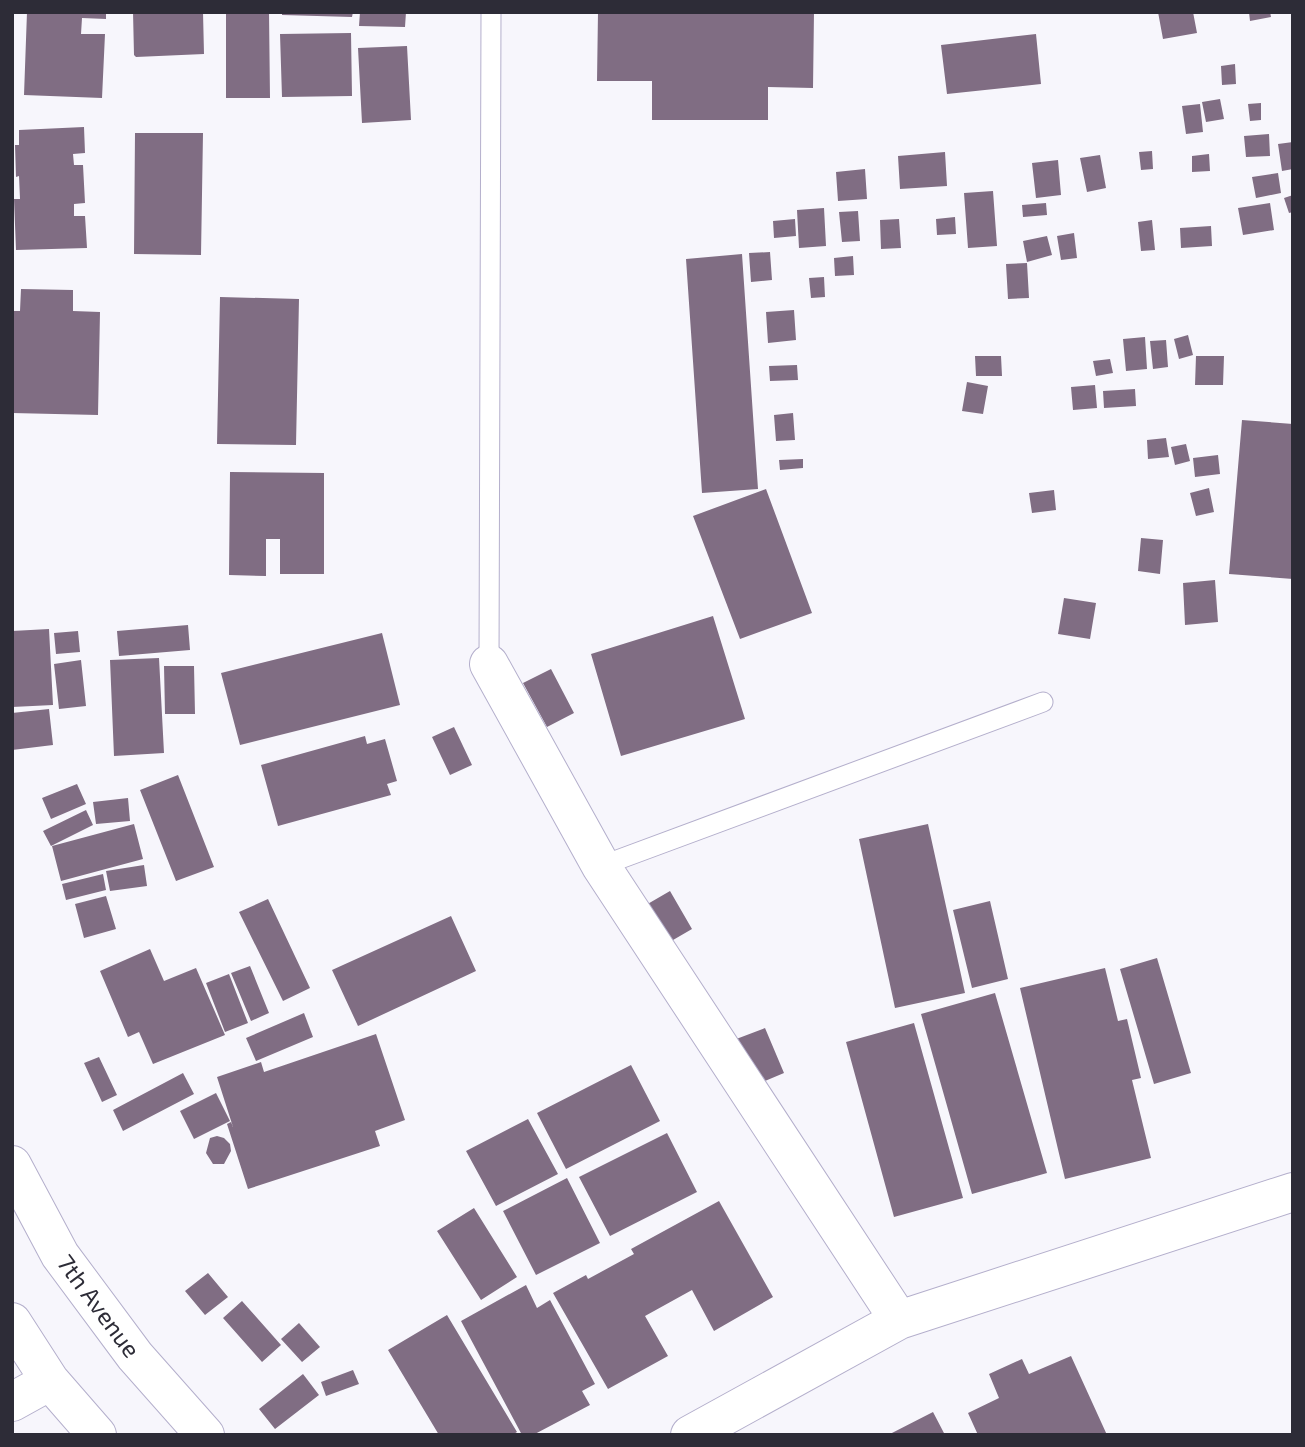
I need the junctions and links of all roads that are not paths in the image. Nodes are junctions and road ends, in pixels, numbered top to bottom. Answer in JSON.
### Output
{"nodes":[{"id":1,"x":491,"y":12,"type":"edge"},
{"id":2,"x":489,"y":664,"type":"joint"},
{"id":3,"x":1043,"y":702,"type":"dead end"},
{"id":4,"x":601,"y":866,"type":"junction"},
{"id":5,"x":12,"y":1165,"type":"edge"},
{"id":6,"x":1293,"y":1192,"type":"edge"},
{"id":7,"x":899,"y":1320,"type":"junction"},
{"id":8,"x":12,"y":1322,"type":"edge"},
{"id":9,"x":50,"y":1381,"type":"junction"},
{"id":10,"x":12,"y":1402,"type":"edge"},
{"id":11,"x":97,"y":1435,"type":"edge"},
{"id":12,"x":205,"y":1435,"type":"edge"},
{"id":13,"x":690,"y":1435,"type":"edge"}],
"edges":[{"from":1,"to":2,"type":"lane"},
{"from":2,"to":4,"type":"street"},
{"from":3,"to":4,"type":"lane"},
{"from":4,"to":7,"type":"street"},
{"from":5,"to":12,"type":"street","name":"7th Avenue"},
{"from":6,"to":7,"type":"street"},
{"from":7,"to":13,"type":"street"},
{"from":8,"to":9,"type":"street"},
{"from":9,"to":10,"type":"street"},
{"from":9,"to":11,"type":"street"}]}
